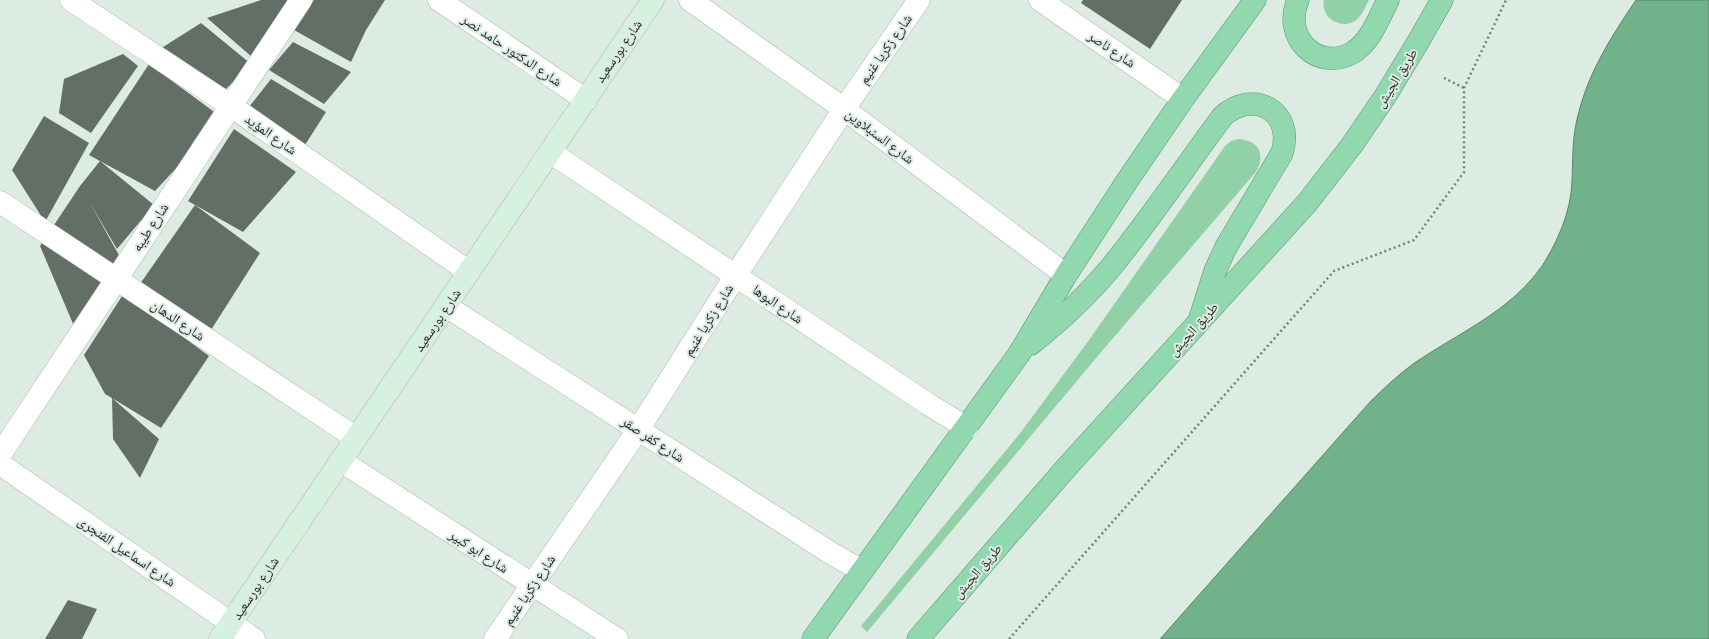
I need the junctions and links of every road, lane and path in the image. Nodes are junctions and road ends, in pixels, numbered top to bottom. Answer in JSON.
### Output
{"nodes":[{"id":1,"x":71,"y":0,"type":"edge"},
{"id":2,"x":301,"y":0,"type":"edge"},
{"id":3,"x":439,"y":0,"type":"edge"},
{"id":4,"x":653,"y":0,"type":"edge"},
{"id":5,"x":690,"y":0,"type":"edge"},
{"id":6,"x":919,"y":0,"type":"edge"},
{"id":7,"x":1040,"y":0,"type":"edge"},
{"id":8,"x":1255,"y":0,"type":"edge"},
{"id":9,"x":1298,"y":0,"type":"edge"},
{"id":10,"x":1388,"y":0,"type":"edge"},
{"id":11,"x":1442,"y":0,"type":"edge"},
{"id":12,"x":1506,"y":0,"type":"edge"},
{"id":13,"x":1444,"y":78,"type":"dead end"},
{"id":14,"x":1464,"y":88,"type":"junction"},
{"id":15,"x":1184,"y":99,"type":"junction"},
{"id":16,"x":586,"y":100,"type":"junction"},
{"id":17,"x":230,"y":106,"type":"junction"},
{"id":18,"x":844,"y":109,"type":"junction"},
{"id":19,"x":550,"y":152,"type":"junction"},
{"id":20,"x":0,"y":202,"type":"edge"},
{"id":21,"x":469,"y":272,"type":"junction"},
{"id":22,"x":736,"y":275,"type":"junction"},
{"id":23,"x":1066,"y":275,"type":"junction"},
{"id":24,"x":116,"y":279,"type":"junction"},
{"id":25,"x":446,"y":306,"type":"junction"},
{"id":26,"x":1199,"y":323,"type":"junction"},
{"id":27,"x":1019,"y":354,"type":"junction"},
{"id":28,"x":967,"y":428,"type":"junction"},
{"id":29,"x":638,"y":430,"type":"junction"},
{"id":30,"x":356,"y":438,"type":"junction"},
{"id":31,"x":0,"y":455,"type":"edge"},
{"id":32,"x":341,"y":461,"type":"junction"},
{"id":33,"x":0,"y":464,"type":"edge"},
{"id":34,"x":862,"y":571,"type":"junction"},
{"id":35,"x":532,"y":585,"type":"junction"},
{"id":36,"x":226,"y":631,"type":"edge"},
{"id":37,"x":254,"y":639,"type":"edge"},
{"id":38,"x":495,"y":639,"type":"edge"},
{"id":39,"x":617,"y":639,"type":"edge"},
{"id":40,"x":812,"y":639,"type":"edge"},
{"id":41,"x":918,"y":639,"type":"edge"},
{"id":42,"x":1008,"y":639,"type":"edge"}],
"edges":[{"from":1,"to":17,"type":"street","name":"شارع المؤيد"},
{"from":2,"to":17,"type":"street","name":"شارع طيبه"},
{"from":3,"to":16,"type":"street","name":"شارع الدكتور حامد نصر"},
{"from":4,"to":16,"type":"main road","name":"شارع بورسعيد"},
{"from":5,"to":18,"type":"street","name":"شارع السنبلاوين"},
{"from":6,"to":18,"type":"street","name":"شارع زكريا غنيم"},
{"from":7,"to":15,"type":"street","name":"شارع ناصر"},
{"from":8,"to":15,"type":"highway"},
{"from":9,"to":10,"type":"highway"},
{"from":11,"to":26,"type":"highway","name":"طريق الجيش"},
{"from":12,"to":14,"type":"path"},
{"from":13,"to":14,"type":"path"},
{"from":14,"to":42,"type":"path"},
{"from":15,"to":23,"type":"highway"},
{"from":16,"to":19,"type":"main road","name":"شارع بورسعيد"},
{"from":17,"to":21,"type":"street","name":"شارع المؤيد"},
{"from":17,"to":24,"type":"street","name":"شارع طيبه"},
{"from":18,"to":22,"type":"street","name":"شارع زكريا غنيم"},
{"from":18,"to":23,"type":"street","name":"شارع السنبلاوين"},
{"from":19,"to":21,"type":"main road","name":"شارع بورسعيد"},
{"from":19,"to":22,"type":"street","name":"شارع البوها"},
{"from":20,"to":24,"type":"street","name":"شارع الدهان"},
{"from":21,"to":25,"type":"main road","name":"شارع بورسعيد"},
{"from":22,"to":28,"type":"street","name":"شارع البوها"},
{"from":22,"to":29,"type":"street","name":"شارع زكريا غنيم"},
{"from":23,"to":27,"type":"highway"},
{"from":24,"to":30,"type":"street","name":"شارع الدهان"},
{"from":24,"to":31,"type":"street","name":"شارع طيبه"},
{"from":25,"to":29,"type":"street","name":"شارع كفر صقر"},
{"from":25,"to":30,"type":"main road","name":"شارع بورسعيد"},
{"from":26,"to":27,"type":"highway"},
{"from":26,"to":41,"type":"highway","name":"طريق الجيش"},
{"from":27,"to":28,"type":"highway"},
{"from":28,"to":34,"type":"highway"},
{"from":29,"to":34,"type":"street","name":"شارع كفر صقر"},
{"from":29,"to":35,"type":"street","name":"شارع زكريا غنيم"},
{"from":30,"to":32,"type":"main road","name":"شارع بورسعيد"},
{"from":32,"to":35,"type":"street","name":"شارع ابو كبير"},
{"from":32,"to":36,"type":"main road","name":"شارع بورسعيد"},
{"from":33,"to":36,"type":"street","name":"شارع اسماعيل الفنجرى"},
{"from":34,"to":40,"type":"highway"},
{"from":35,"to":38,"type":"street","name":"شارع زكريا غنيم"},
{"from":35,"to":39,"type":"street","name":"شارع ابو كبير"},
{"from":36,"to":37,"type":"street","name":"شارع اسماعيل الفنجرى"}]}
